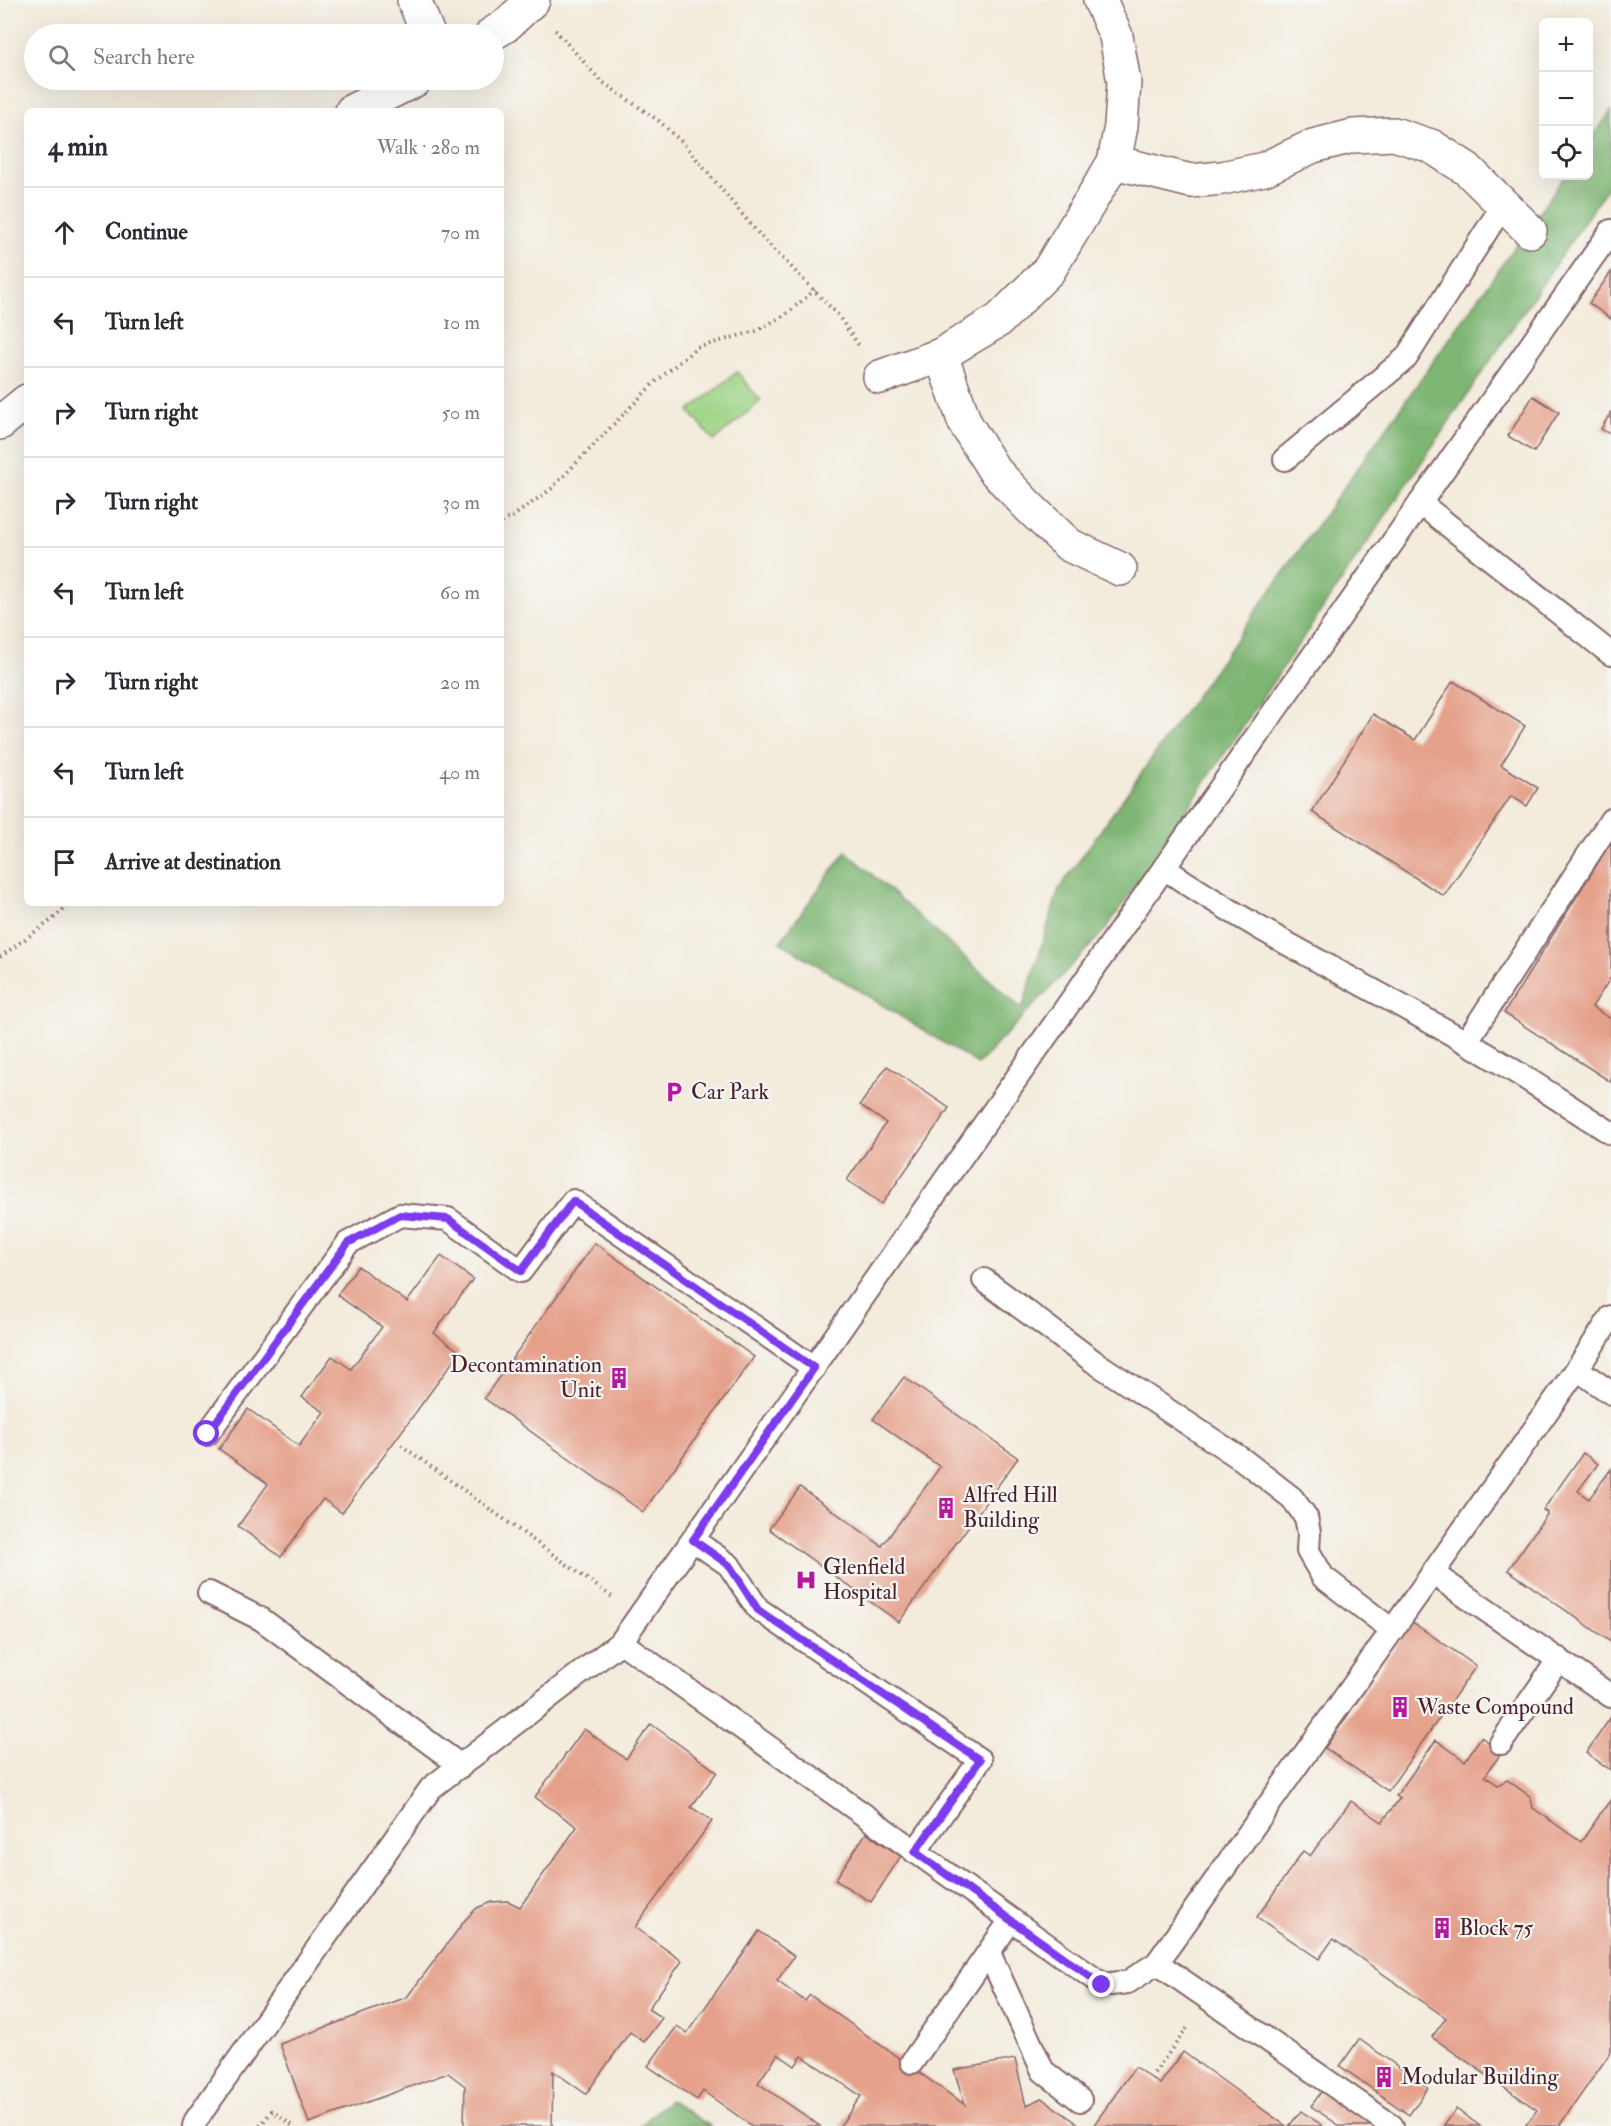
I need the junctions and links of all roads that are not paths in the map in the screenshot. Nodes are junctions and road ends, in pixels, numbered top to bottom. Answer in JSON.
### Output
{"nodes":[{"id":1,"x":414,"y":0,"type":"edge"},
{"id":2,"x":1100,"y":0,"type":"edge"},
{"id":3,"x":532,"y":1,"type":"edge"},
{"id":4,"x":424,"y":24,"type":"edge"},
{"id":5,"x":504,"y":27,"type":"edge"},
{"id":6,"x":395,"y":90,"type":"edge"},
{"id":7,"x":358,"y":108,"type":"edge"},
{"id":8,"x":1114,"y":162,"type":"junction"},
{"id":9,"x":1503,"y":205,"type":"junction"},
{"id":10,"x":1530,"y":231,"type":"dead end"},
{"id":11,"x":1611,"y":231,"type":"edge"},
{"id":12,"x":941,"y":355,"type":"junction"},
{"id":13,"x":880,"y":377,"type":"road end"},
{"id":14,"x":24,"y":403,"type":"edge"},
{"id":15,"x":0,"y":423,"type":"edge"},
{"id":16,"x":1285,"y":459,"type":"dead end"},
{"id":17,"x":1420,"y":503,"type":"junction"},
{"id":18,"x":1120,"y":569,"type":"dead end"},
{"id":19,"x":1611,"y":654,"type":"edge"},
{"id":20,"x":1611,"y":820,"type":"edge"},
{"id":21,"x":1164,"y":868,"type":"junction"},
{"id":22,"x":1466,"y":1042,"type":"junction"},
{"id":23,"x":1611,"y":1133,"type":"edge"},
{"id":24,"x":984,"y":1280,"type":"dead end"},
{"id":25,"x":1611,"y":1317,"type":"edge"},
{"id":26,"x":814,"y":1368,"type":"junction"},
{"id":27,"x":1577,"y":1369,"type":"junction"},
{"id":28,"x":1611,"y":1393,"type":"edge"},
{"id":29,"x":207,"y":1434,"type":"dead end"},
{"id":30,"x":693,"y":1540,"type":"junction"},
{"id":31,"x":1432,"y":1573,"type":"junction"},
{"id":32,"x":209,"y":1593,"type":"dead end"},
{"id":33,"x":1392,"y":1629,"type":"junction"},
{"id":34,"x":621,"y":1642,"type":"junction"},
{"id":35,"x":1559,"y":1659,"type":"junction"},
{"id":36,"x":1611,"y":1696,"type":"edge"},
{"id":37,"x":1501,"y":1743,"type":"dead end"},
{"id":38,"x":460,"y":1766,"type":"junction"},
{"id":39,"x":915,"y":1852,"type":"junction"},
{"id":40,"x":1011,"y":1920,"type":"junction"},
{"id":41,"x":989,"y":1953,"type":"junction"},
{"id":42,"x":1157,"y":1963,"type":"junction"},
{"id":43,"x":912,"y":2062,"type":"dead end"},
{"id":44,"x":1080,"y":2100,"type":"dead end"},
{"id":45,"x":198,"y":2124,"type":"edge"},
{"id":46,"x":1392,"y":2126,"type":"edge"}],
"edges":[{"from":1,"to":4,"type":"street"},
{"from":2,"to":8,"type":"street"},
{"from":3,"to":5,"type":"street"},
{"from":6,"to":7,"type":"street"},
{"from":8,"to":9,"type":"street"},
{"from":8,"to":12,"type":"street"},
{"from":9,"to":10,"type":"street"},
{"from":9,"to":16,"type":"lane"},
{"from":11,"to":17,"type":"lane"},
{"from":12,"to":13,"type":"street"},
{"from":12,"to":18,"type":"street"},
{"from":14,"to":15,"type":"street"},
{"from":17,"to":19,"type":"lane"},
{"from":17,"to":21,"type":"lane"},
{"from":20,"to":22,"type":"lane"},
{"from":21,"to":22,"type":"lane"},
{"from":21,"to":26,"type":"lane"},
{"from":22,"to":23,"type":"lane"},
{"from":24,"to":33,"type":"lane"},
{"from":25,"to":27,"type":"lane"},
{"from":26,"to":29,"type":"lane"},
{"from":26,"to":30,"type":"lane"},
{"from":27,"to":28,"type":"lane"},
{"from":27,"to":31,"type":"lane"},
{"from":30,"to":34,"type":"lane"},
{"from":30,"to":39,"type":"lane"},
{"from":31,"to":33,"type":"lane"},
{"from":31,"to":35,"type":"lane"},
{"from":32,"to":38,"type":"lane"},
{"from":33,"to":42,"type":"lane"},
{"from":34,"to":38,"type":"lane"},
{"from":34,"to":39,"type":"lane"},
{"from":35,"to":36,"type":"lane"},
{"from":35,"to":37,"type":"lane"},
{"from":38,"to":45,"type":"lane"},
{"from":39,"to":40,"type":"lane"},
{"from":40,"to":41,"type":"lane"},
{"from":40,"to":42,"type":"lane"},
{"from":41,"to":43,"type":"lane"},
{"from":41,"to":44,"type":"lane"},
{"from":42,"to":46,"type":"lane"}]}
